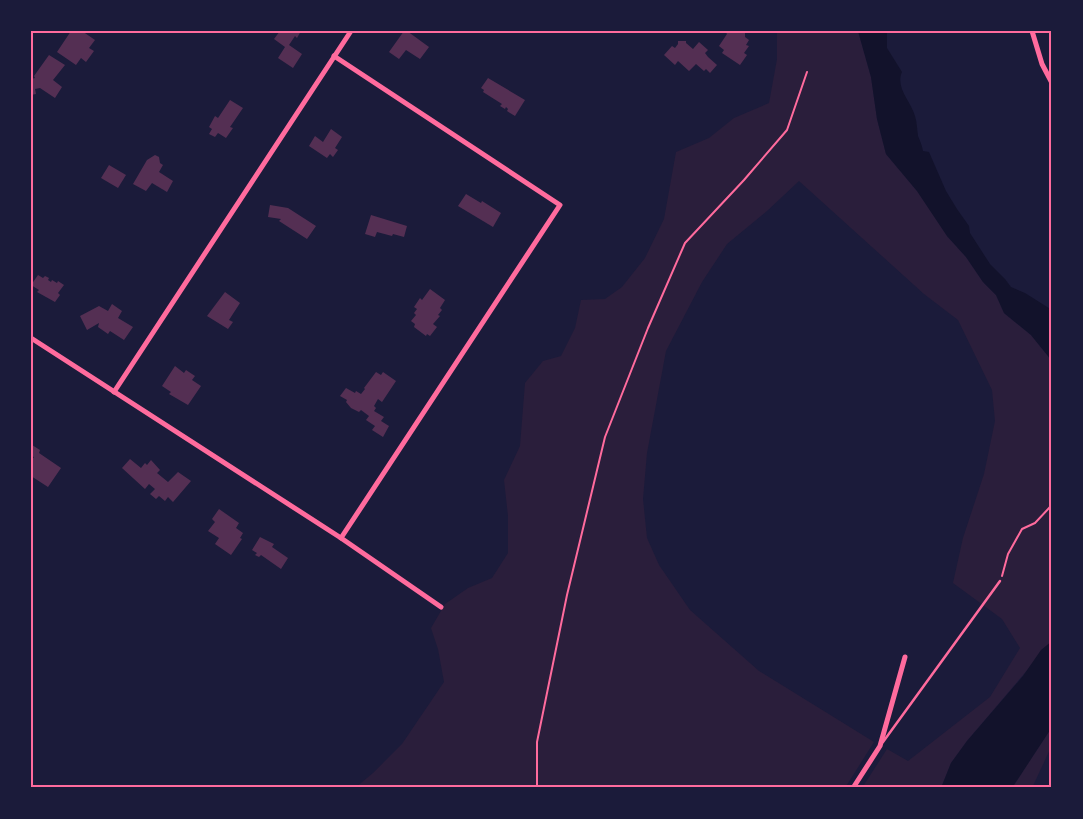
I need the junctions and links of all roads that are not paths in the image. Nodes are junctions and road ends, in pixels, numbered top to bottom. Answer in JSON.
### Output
{"nodes":[{"id":1,"x":351,"y":31,"type":"edge"},
{"id":2,"x":1032,"y":31,"type":"edge"},
{"id":3,"x":334,"y":56,"type":"junction"},
{"id":4,"x":1052,"y":83,"type":"edge"},
{"id":5,"x":31,"y":338,"type":"edge"},
{"id":6,"x":114,"y":392,"type":"junction"},
{"id":7,"x":341,"y":538,"type":"junction"},
{"id":8,"x":1000,"y":582,"type":"road end"},
{"id":9,"x":441,"y":607,"type":"dead end"},
{"id":10,"x":905,"y":657,"type":"dead end"},
{"id":11,"x":880,"y":746,"type":"junction"},
{"id":12,"x":853,"y":788,"type":"edge"}],
"edges":[{"from":1,"to":3,"type":"street"},
{"from":2,"to":4,"type":"street"},
{"from":3,"to":6,"type":"street"},
{"from":3,"to":7,"type":"street"},
{"from":5,"to":6,"type":"street"},
{"from":6,"to":7,"type":"street"},
{"from":7,"to":9,"type":"street"},
{"from":8,"to":11,"type":"lane"},
{"from":10,"to":11,"type":"street"},
{"from":11,"to":12,"type":"street"}]}
